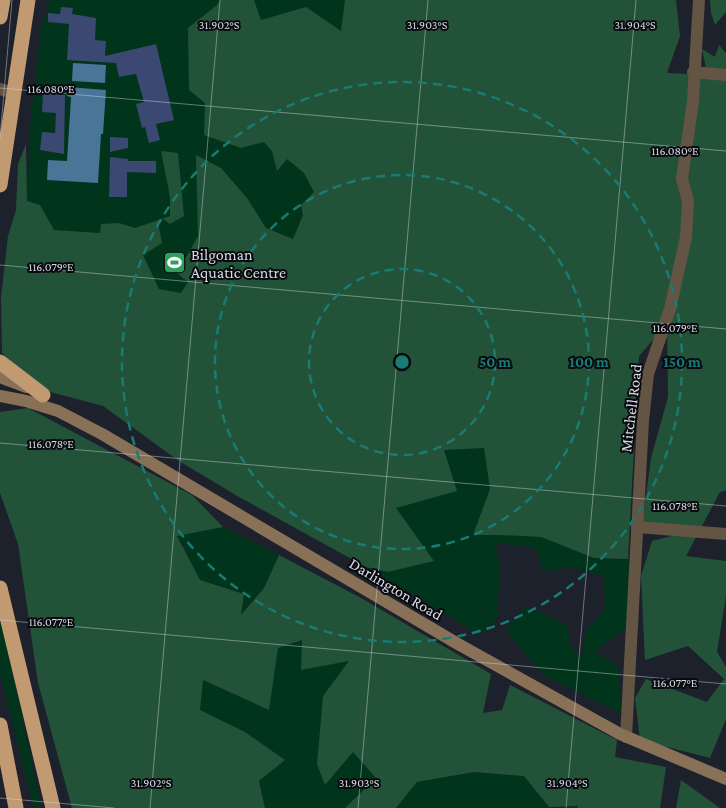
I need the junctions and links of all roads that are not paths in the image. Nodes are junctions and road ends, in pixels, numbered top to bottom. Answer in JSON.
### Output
{"nodes":[{"id":1,"x":3,"y":0,"type":"edge"},
{"id":2,"x":28,"y":0,"type":"edge"},
{"id":3,"x":699,"y":0,"type":"edge"},
{"id":4,"x":0,"y":17,"type":"edge"},
{"id":5,"x":694,"y":72,"type":"junction"},
{"id":6,"x":726,"y":75,"type":"edge"},
{"id":7,"x":0,"y":89,"type":"edge"},
{"id":8,"x":15,"y":94,"type":"junction"},
{"id":9,"x":6,"y":112,"type":"edge"},
{"id":10,"x":0,"y":185,"type":"edge"},
{"id":11,"x":0,"y":362,"type":"edge"},
{"id":12,"x":0,"y":377,"type":"edge"},
{"id":13,"x":43,"y":395,"type":"junction"},
{"id":14,"x":0,"y":396,"type":"edge"},
{"id":15,"x":58,"y":410,"type":"junction"},
{"id":16,"x":637,"y":527,"type":"junction"},
{"id":17,"x":726,"y":534,"type":"edge"},
{"id":18,"x":0,"y":588,"type":"edge"},
{"id":19,"x":0,"y":725,"type":"edge"},
{"id":20,"x":626,"y":737,"type":"junction"},
{"id":21,"x":726,"y":779,"type":"edge"},
{"id":22,"x":16,"y":808,"type":"edge"},
{"id":23,"x":53,"y":808,"type":"edge"}],
"edges":[{"from":1,"to":4,"type":"highway"},
{"from":2,"to":8,"type":"highway"},
{"from":3,"to":5,"type":"street","name":"Mitchell Road"},
{"from":5,"to":6,"type":"street"},
{"from":5,"to":16,"type":"street","name":"Mitchell Road"},
{"from":7,"to":8,"type":"street"},
{"from":8,"to":9,"type":"highway"},
{"from":9,"to":10,"type":"highway"},
{"from":11,"to":13,"type":"highway"},
{"from":12,"to":13,"type":"street","name":"Darlington Road"},
{"from":13,"to":15,"type":"street","name":"Darlington Road"},
{"from":14,"to":15,"type":"street","name":"Darlington Road"},
{"from":15,"to":20,"type":"street","name":"Darlington Road"},
{"from":16,"to":17,"type":"street"},
{"from":16,"to":20,"type":"street","name":"Mitchell Road"},
{"from":18,"to":23,"type":"highway"},
{"from":19,"to":22,"type":"highway"},
{"from":20,"to":21,"type":"street","name":"Darlington Road"}]}
